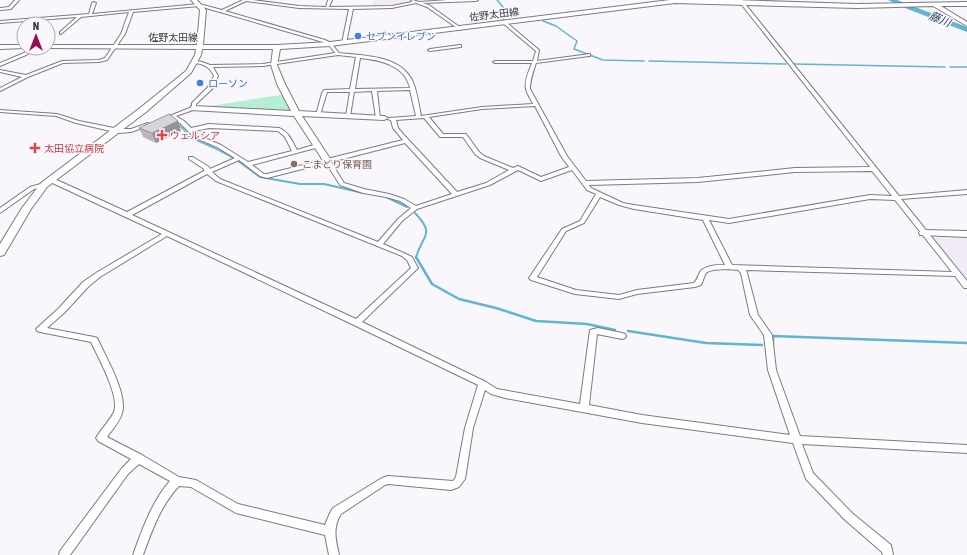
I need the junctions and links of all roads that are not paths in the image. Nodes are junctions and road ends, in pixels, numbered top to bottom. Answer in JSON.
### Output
{"nodes":[{"id":1,"x":17,"y":0,"type":"edge"},
{"id":2,"x":245,"y":0,"type":"edge"},
{"id":3,"x":329,"y":0,"type":"edge"},
{"id":4,"x":409,"y":0,"type":"edge"},
{"id":5,"x":476,"y":0,"type":"edge"},
{"id":6,"x":929,"y":0,"type":"edge"},
{"id":7,"x":740,"y":1,"type":"edge"},
{"id":8,"x":196,"y":2,"type":"edge"},
{"id":9,"x":418,"y":2,"type":"junction"},
{"id":10,"x":94,"y":3,"type":"dead end"},
{"id":11,"x":967,"y":4,"type":"edge"},
{"id":12,"x":936,"y":5,"type":"junction"},
{"id":13,"x":121,"y":7,"type":"dead end"},
{"id":14,"x":327,"y":8,"type":"junction"},
{"id":15,"x":351,"y":8,"type":"junction"},
{"id":16,"x":0,"y":9,"type":"edge"},
{"id":17,"x":223,"y":11,"type":"junction"},
{"id":18,"x":131,"y":12,"type":"junction"},
{"id":19,"x":118,"y":13,"type":"junction"},
{"id":20,"x":81,"y":16,"type":"junction"},
{"id":21,"x":90,"y":16,"type":"junction"},
{"id":22,"x":0,"y":22,"type":"edge"},
{"id":23,"x":505,"y":23,"type":"junction"},
{"id":24,"x":967,"y":24,"type":"edge"},
{"id":25,"x":460,"y":28,"type":"junction"},
{"id":26,"x":61,"y":33,"type":"dead end"},
{"id":27,"x":344,"y":43,"type":"junction"},
{"id":28,"x":330,"y":44,"type":"junction"},
{"id":29,"x":460,"y":46,"type":"dead end"},
{"id":30,"x":0,"y":47,"type":"edge"},
{"id":31,"x":16,"y":47,"type":"edge"},
{"id":32,"x":56,"y":47,"type":"edge"},
{"id":33,"x":116,"y":47,"type":"junction"},
{"id":34,"x":198,"y":47,"type":"junction"},
{"id":35,"x":277,"y":47,"type":"junction"},
{"id":36,"x":430,"y":50,"type":"dead end"},
{"id":37,"x":338,"y":54,"type":"junction"},
{"id":38,"x":19,"y":56,"type":"edge"},
{"id":39,"x":358,"y":56,"type":"junction"},
{"id":40,"x":589,"y":56,"type":"dead end"},
{"id":41,"x":196,"y":62,"type":"junction"},
{"id":42,"x":495,"y":62,"type":"dead end"},
{"id":43,"x":273,"y":63,"type":"junction"},
{"id":44,"x":535,"y":63,"type":"junction"},
{"id":45,"x":0,"y":66,"type":"edge"},
{"id":46,"x":208,"y":66,"type":"junction"},
{"id":47,"x":0,"y":71,"type":"edge"},
{"id":48,"x":26,"y":76,"type":"junction"},
{"id":49,"x":374,"y":89,"type":"junction"},
{"id":50,"x":411,"y":89,"type":"junction"},
{"id":51,"x":0,"y":90,"type":"edge"},
{"id":52,"x":353,"y":90,"type":"junction"},
{"id":53,"x":536,"y":105,"type":"junction"},
{"id":54,"x":194,"y":108,"type":"junction"},
{"id":55,"x":0,"y":111,"type":"edge"},
{"id":56,"x":297,"y":114,"type":"junction"},
{"id":57,"x":318,"y":115,"type":"junction"},
{"id":58,"x":348,"y":116,"type":"junction"},
{"id":59,"x":425,"y":116,"type":"junction"},
{"id":60,"x":419,"y":117,"type":"junction"},
{"id":61,"x":381,"y":118,"type":"junction"},
{"id":62,"x":393,"y":119,"type":"junction"},
{"id":63,"x":152,"y":124,"type":"edge"},
{"id":64,"x":116,"y":130,"type":"junction"},
{"id":65,"x":191,"y":130,"type":"junction"},
{"id":66,"x":406,"y":141,"type":"junction"},
{"id":67,"x":317,"y":146,"type":"junction"},
{"id":68,"x":295,"y":152,"type":"junction"},
{"id":69,"x":191,"y":158,"type":"dead end"},
{"id":70,"x":240,"y":158,"type":"junction"},
{"id":71,"x":327,"y":160,"type":"junction"},
{"id":72,"x":248,"y":164,"type":"junction"},
{"id":73,"x":572,"y":168,"type":"junction"},
{"id":74,"x":873,"y":169,"type":"junction"},
{"id":75,"x":513,"y":170,"type":"junction"},
{"id":76,"x":207,"y":171,"type":"junction"},
{"id":77,"x":47,"y":182,"type":"junction"},
{"id":78,"x":585,"y":183,"type":"junction"},
{"id":79,"x":967,"y":192,"type":"edge"},
{"id":80,"x":456,"y":194,"type":"junction"},
{"id":81,"x":599,"y":194,"type":"junction"},
{"id":82,"x":896,"y":198,"type":"junction"},
{"id":83,"x":415,"y":208,"type":"junction"},
{"id":84,"x":0,"y":211,"type":"edge"},
{"id":85,"x":127,"y":216,"type":"junction"},
{"id":86,"x":705,"y":218,"type":"junction"},
{"id":87,"x":924,"y":233,"type":"junction"},
{"id":88,"x":166,"y":234,"type":"junction"},
{"id":89,"x":967,"y":234,"type":"edge"},
{"id":90,"x":379,"y":245,"type":"junction"},
{"id":91,"x":0,"y":253,"type":"edge"},
{"id":92,"x":729,"y":266,"type":"junction"},
{"id":93,"x":740,"y":268,"type":"junction"},
{"id":94,"x":957,"y":274,"type":"junction"},
{"id":95,"x":967,"y":286,"type":"edge"},
{"id":96,"x":357,"y":323,"type":"junction"},
{"id":97,"x":622,"y":336,"type":"dead end"},
{"id":98,"x":483,"y":384,"type":"junction"},
{"id":99,"x":584,"y":408,"type":"junction"},
{"id":100,"x":796,"y":440,"type":"junction"},
{"id":101,"x":967,"y":449,"type":"edge"},
{"id":102,"x":139,"y":458,"type":"junction"},
{"id":103,"x":177,"y":481,"type":"junction"},
{"id":104,"x":329,"y":531,"type":"junction"},
{"id":105,"x":64,"y":555,"type":"edge"},
{"id":106,"x":138,"y":555,"type":"edge"},
{"id":107,"x":334,"y":555,"type":"edge"},
{"id":108,"x":888,"y":555,"type":"edge"}],
"edges":[{"from":1,"to":16,"type":"street"},
{"from":2,"to":14,"type":"street"},
{"from":2,"to":17,"type":"street"},
{"from":3,"to":14,"type":"street"},
{"from":4,"to":9,"type":"street"},
{"from":5,"to":9,"type":"street"},
{"from":6,"to":12,"type":"main road"},
{"from":7,"to":12,"type":"main road","name":"佐野太田線"},
{"from":7,"to":23,"type":"main road","name":"佐野太田線"},
{"from":7,"to":74,"type":"street"},
{"from":8,"to":17,"type":"street"},
{"from":8,"to":18,"type":"street"},
{"from":8,"to":34,"type":"main road"},
{"from":9,"to":15,"type":"street"},
{"from":9,"to":25,"type":"street"},
{"from":10,"to":21,"type":"street"},
{"from":11,"to":12,"type":"main road","name":"佐野太田線"},
{"from":12,"to":24,"type":"main road"},
{"from":13,"to":19,"type":"street"},
{"from":14,"to":15,"type":"street"},
{"from":15,"to":27,"type":"street"},
{"from":17,"to":28,"type":"street"},
{"from":18,"to":19,"type":"street"},
{"from":18,"to":33,"type":"street"},
{"from":19,"to":21,"type":"street"},
{"from":20,"to":21,"type":"street"},
{"from":20,"to":22,"type":"street"},
{"from":20,"to":26,"type":"street"},
{"from":23,"to":25,"type":"main road","name":"佐野太田線"},
{"from":23,"to":44,"type":"street"},
{"from":25,"to":27,"type":"main road","name":"佐野太田線"},
{"from":27,"to":28,"type":"main road","name":"佐野太田線"},
{"from":28,"to":35,"type":"main road","name":"佐野太田線"},
{"from":28,"to":37,"type":"street"},
{"from":29,"to":36,"type":"street"},
{"from":30,"to":31,"type":"main road"},
{"from":32,"to":33,"type":"main road","name":"佐野太田線"},
{"from":33,"to":34,"type":"main road","name":"佐野太田線"},
{"from":33,"to":48,"type":"street"},
{"from":34,"to":35,"type":"main road","name":"佐野太田線"},
{"from":34,"to":41,"type":"main road"},
{"from":35,"to":43,"type":"main road"},
{"from":37,"to":39,"type":"street"},
{"from":37,"to":43,"type":"street"},
{"from":38,"to":45,"type":"street"},
{"from":39,"to":50,"type":"street"},
{"from":39,"to":52,"type":"street"},
{"from":40,"to":44,"type":"street"},
{"from":41,"to":46,"type":"street"},
{"from":41,"to":64,"type":"main road"},
{"from":42,"to":44,"type":"street"},
{"from":43,"to":46,"type":"street"},
{"from":43,"to":56,"type":"main road"},
{"from":44,"to":53,"type":"street"},
{"from":46,"to":54,"type":"street"},
{"from":47,"to":48,"type":"street"},
{"from":48,"to":51,"type":"street"},
{"from":49,"to":50,"type":"street"},
{"from":49,"to":52,"type":"street"},
{"from":49,"to":61,"type":"street"},
{"from":50,"to":60,"type":"street"},
{"from":52,"to":57,"type":"street"},
{"from":52,"to":58,"type":"street"},
{"from":53,"to":59,"type":"street"},
{"from":53,"to":73,"type":"street"},
{"from":54,"to":56,"type":"main road"},
{"from":54,"to":65,"type":"street"},
{"from":55,"to":64,"type":"street"},
{"from":56,"to":57,"type":"main road"},
{"from":56,"to":67,"type":"main road"},
{"from":57,"to":58,"type":"main road"},
{"from":58,"to":61,"type":"main road"},
{"from":59,"to":60,"type":"street"},
{"from":59,"to":75,"type":"street"},
{"from":60,"to":62,"type":"street"},
{"from":61,"to":62,"type":"street"},
{"from":62,"to":66,"type":"street"},
{"from":63,"to":64,"type":"street"},
{"from":64,"to":77,"type":"main road"},
{"from":65,"to":68,"type":"street"},
{"from":65,"to":70,"type":"street"},
{"from":66,"to":71,"type":"street"},
{"from":66,"to":80,"type":"street"},
{"from":67,"to":68,"type":"street"},
{"from":67,"to":71,"type":"main road"},
{"from":68,"to":72,"type":"street"},
{"from":69,"to":76,"type":"street"},
{"from":70,"to":72,"type":"street"},
{"from":70,"to":76,"type":"street"},
{"from":71,"to":72,"type":"street"},
{"from":71,"to":83,"type":"street"},
{"from":73,"to":75,"type":"street"},
{"from":73,"to":78,"type":"street"},
{"from":74,"to":78,"type":"street"},
{"from":74,"to":82,"type":"street"},
{"from":75,"to":80,"type":"street"},
{"from":76,"to":85,"type":"street"},
{"from":76,"to":90,"type":"street"},
{"from":77,"to":84,"type":"street"},
{"from":77,"to":85,"type":"street"},
{"from":77,"to":91,"type":"main road"},
{"from":78,"to":81,"type":"street"},
{"from":79,"to":82,"type":"street"},
{"from":80,"to":83,"type":"street"},
{"from":81,"to":86,"type":"street"},
{"from":81,"to":92,"type":"street"},
{"from":82,"to":86,"type":"street"},
{"from":82,"to":87,"type":"street"},
{"from":83,"to":90,"type":"street"},
{"from":85,"to":88,"type":"street"},
{"from":86,"to":92,"type":"street"},
{"from":87,"to":89,"type":"main road"},
{"from":87,"to":94,"type":"street"},
{"from":88,"to":96,"type":"street"},
{"from":88,"to":102,"type":"street"},
{"from":90,"to":96,"type":"street"},
{"from":92,"to":93,"type":"street"},
{"from":93,"to":94,"type":"street"},
{"from":93,"to":100,"type":"street"},
{"from":94,"to":95,"type":"street"},
{"from":96,"to":98,"type":"street"},
{"from":97,"to":99,"type":"street"},
{"from":98,"to":99,"type":"street"},
{"from":98,"to":104,"type":"street"},
{"from":99,"to":100,"type":"street"},
{"from":100,"to":101,"type":"street"},
{"from":100,"to":108,"type":"street"},
{"from":102,"to":103,"type":"street"},
{"from":102,"to":105,"type":"street"},
{"from":103,"to":104,"type":"street"},
{"from":103,"to":106,"type":"street"},
{"from":104,"to":107,"type":"street"}]}
